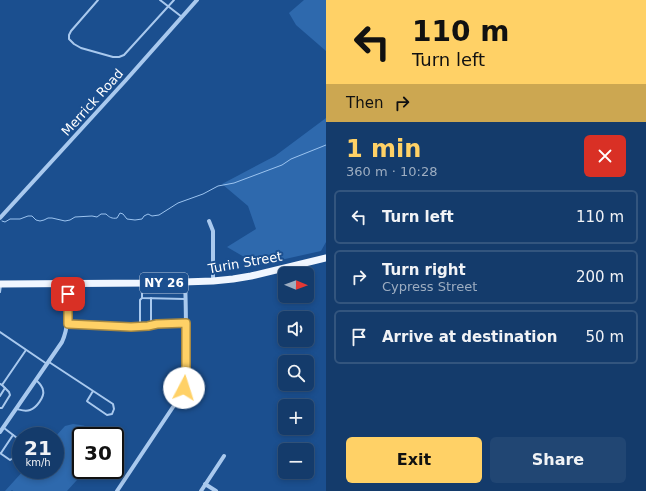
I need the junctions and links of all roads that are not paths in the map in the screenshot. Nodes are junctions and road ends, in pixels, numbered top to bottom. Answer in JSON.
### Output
{"nodes":[{"id":1,"x":98,"y":0,"type":"edge"},
{"id":2,"x":160,"y":0,"type":"edge"},
{"id":3,"x":174,"y":0,"type":"edge"},
{"id":4,"x":198,"y":0,"type":"edge"},
{"id":5,"x":169,"y":6,"type":"junction"},
{"id":6,"x":182,"y":17,"type":"junction"},
{"id":7,"x":0,"y":218,"type":"edge"},
{"id":8,"x":209,"y":221,"type":"dead end"},
{"id":9,"x":326,"y":258,"type":"edge"},
{"id":10,"x":213,"y":281,"type":"junction"},
{"id":11,"x":185,"y":282,"type":"junction"},
{"id":12,"x":68,"y":283,"type":"junction"},
{"id":13,"x":142,"y":283,"type":"junction"},
{"id":14,"x":1,"y":284,"type":"edge"},
{"id":15,"x":0,"y":292,"type":"edge"},
{"id":16,"x":142,"y":298,"type":"junction"},
{"id":17,"x":151,"y":298,"type":"junction"},
{"id":18,"x":186,"y":299,"type":"junction"},
{"id":19,"x":186,"y":323,"type":"junction"},
{"id":20,"x":68,"y":324,"type":"junction"},
{"id":21,"x":151,"y":325,"type":"junction"},
{"id":22,"x":140,"y":327,"type":"junction"},
{"id":23,"x":0,"y":332,"type":"edge"},
{"id":24,"x":26,"y":350,"type":"junction"},
{"id":25,"x":48,"y":363,"type":"junction"},
{"id":26,"x":36,"y":380,"type":"junction"},
{"id":27,"x":1,"y":385,"type":"edge"},
{"id":28,"x":5,"y":388,"type":"junction"},
{"id":29,"x":93,"y":391,"type":"junction"},
{"id":30,"x":0,"y":396,"type":"edge"},
{"id":31,"x":0,"y":408,"type":"edge"},
{"id":32,"x":16,"y":408,"type":"junction"},
{"id":33,"x":1,"y":430,"type":"edge"},
{"id":34,"x":12,"y":435,"type":"edge"},
{"id":35,"x":12,"y":436,"type":"edge"},
{"id":36,"x":0,"y":453,"type":"edge"},
{"id":37,"x":224,"y":456,"type":"dead end"},
{"id":38,"x":12,"y":459,"type":"edge"},
{"id":39,"x":205,"y":484,"type":"junction"},
{"id":40,"x":117,"y":491,"type":"edge"},
{"id":41,"x":200,"y":491,"type":"edge"},
{"id":42,"x":216,"y":491,"type":"edge"}],
"edges":[{"from":1,"to":5,"type":"lane"},
{"from":2,"to":5,"type":"lane"},
{"from":3,"to":5,"type":"lane"},
{"from":4,"to":6,"type":"street","name":"Merrick Road"},
{"from":5,"to":6,"type":"lane"},
{"from":6,"to":7,"type":"street","name":"Merrick Road"},
{"from":8,"to":10,"type":"street"},
{"from":9,"to":10,"type":"main road","name":"Turin Street","number":"NY 26"},
{"from":10,"to":11,"type":"main road","name":"Turin Street","number":"NY 26"},
{"from":11,"to":13,"type":"main road","name":"Turin Street","number":"NY 26"},
{"from":11,"to":18,"type":"street"},
{"from":12,"to":13,"type":"main road","name":"Turin Street","number":"NY 26"},
{"from":12,"to":14,"type":"main road","name":"Turin Street","number":"NY 26"},
{"from":12,"to":20,"type":"street"},
{"from":13,"to":16,"type":"lane"},
{"from":14,"to":15,"type":"lane"},
{"from":16,"to":17,"type":"lane"},
{"from":16,"to":22,"type":"lane"},
{"from":17,"to":18,"type":"lane"},
{"from":17,"to":21,"type":"lane"},
{"from":18,"to":19,"type":"street"},
{"from":19,"to":21,"type":"lane"},
{"from":19,"to":40,"type":"street"},
{"from":20,"to":22,"type":"lane"},
{"from":20,"to":25,"type":"street"},
{"from":21,"to":22,"type":"lane"},
{"from":23,"to":24,"type":"lane"},
{"from":24,"to":25,"type":"lane"},
{"from":24,"to":27,"type":"lane"},
{"from":25,"to":26,"type":"street"},
{"from":25,"to":29,"type":"lane"},
{"from":26,"to":32,"type":"street"},
{"from":26,"to":32,"type":"lane"},
{"from":27,"to":28,"type":"lane"},
{"from":28,"to":30,"type":"lane"},
{"from":28,"to":31,"type":"lane"},
{"from":29,"to":29,"type":"lane"},
{"from":32,"to":33,"type":"street"},
{"from":33,"to":34,"type":"lane"},
{"from":35,"to":36,"type":"lane"},
{"from":36,"to":38,"type":"lane"},
{"from":37,"to":39,"type":"street"},
{"from":39,"to":41,"type":"street"},
{"from":39,"to":42,"type":"street"}]}
